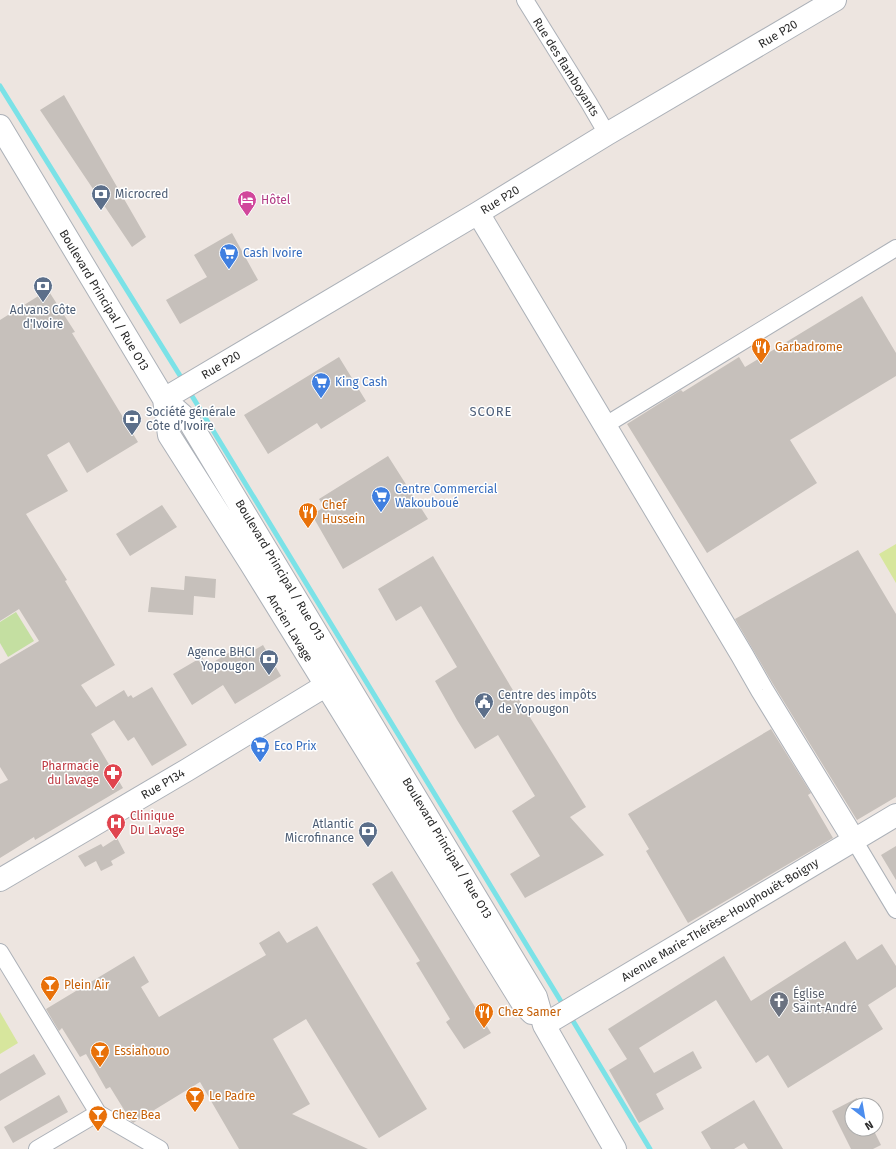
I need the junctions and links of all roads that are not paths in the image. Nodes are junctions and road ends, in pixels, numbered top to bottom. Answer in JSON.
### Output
{"nodes":[{"id":1,"x":525,"y":0,"type":"edge"},
{"id":2,"x":835,"y":0,"type":"edge"},
{"id":3,"x":0,"y":126,"type":"edge"},
{"id":4,"x":607,"y":134,"type":"junction"},
{"id":5,"x":478,"y":213,"type":"junction"},
{"id":6,"x":896,"y":248,"type":"edge"},
{"id":7,"x":164,"y":399,"type":"junction"},
{"id":8,"x":604,"y":426,"type":"junction"},
{"id":9,"x":325,"y":686,"type":"junction"},
{"id":10,"x":896,"y":815,"type":"edge"},
{"id":11,"x":854,"y":840,"type":"junction"},
{"id":12,"x":429,"y":853,"type":"joint"},
{"id":13,"x":0,"y":880,"type":"edge"},
{"id":14,"x":896,"y":910,"type":"edge"},
{"id":15,"x":0,"y":952,"type":"edge"},
{"id":16,"x":544,"y":1025,"type":"junction"},
{"id":17,"x":98,"y":1113,"type":"junction"},
{"id":18,"x":37,"y":1149,"type":"edge"},
{"id":19,"x":160,"y":1149,"type":"edge"},
{"id":20,"x":615,"y":1149,"type":"edge"}],
"edges":[{"from":1,"to":4,"type":"street","name":"Rue des flamboyants"},
{"from":2,"to":4,"type":"street","name":"Rue P20"},
{"from":3,"to":7,"type":"street","name":"Boulevard Principal / Rue O13"},
{"from":4,"to":5,"type":"street","name":"Rue P20"},
{"from":5,"to":7,"type":"street","name":"Rue P20"},
{"from":5,"to":8,"type":"street"},
{"from":6,"to":8,"type":"street"},
{"from":7,"to":9,"type":"street","name":"Ancien Lavage"},
{"from":7,"to":16,"type":"street","name":"Boulevard Principal / Rue O13"},
{"from":8,"to":11,"type":"street"},
{"from":9,"to":12,"type":"street","name":"Ancien Lavage"},
{"from":9,"to":13,"type":"street","name":"Rue P134"},
{"from":10,"to":11,"type":"street","name":"Avenue Marie-Thérèse-Houphouët-Boigny"},
{"from":11,"to":14,"type":"street"},
{"from":11,"to":16,"type":"street","name":"Avenue Marie-Thérèse-Houphouët-Boigny"},
{"from":12,"to":16,"type":"street","name":"Boulevard Principal / Rue O13"},
{"from":15,"to":17,"type":"street"},
{"from":16,"to":20,"type":"street","name":"Boulevard Principal / Rue O13"},
{"from":17,"to":18,"type":"street"},
{"from":17,"to":19,"type":"street"}]}
